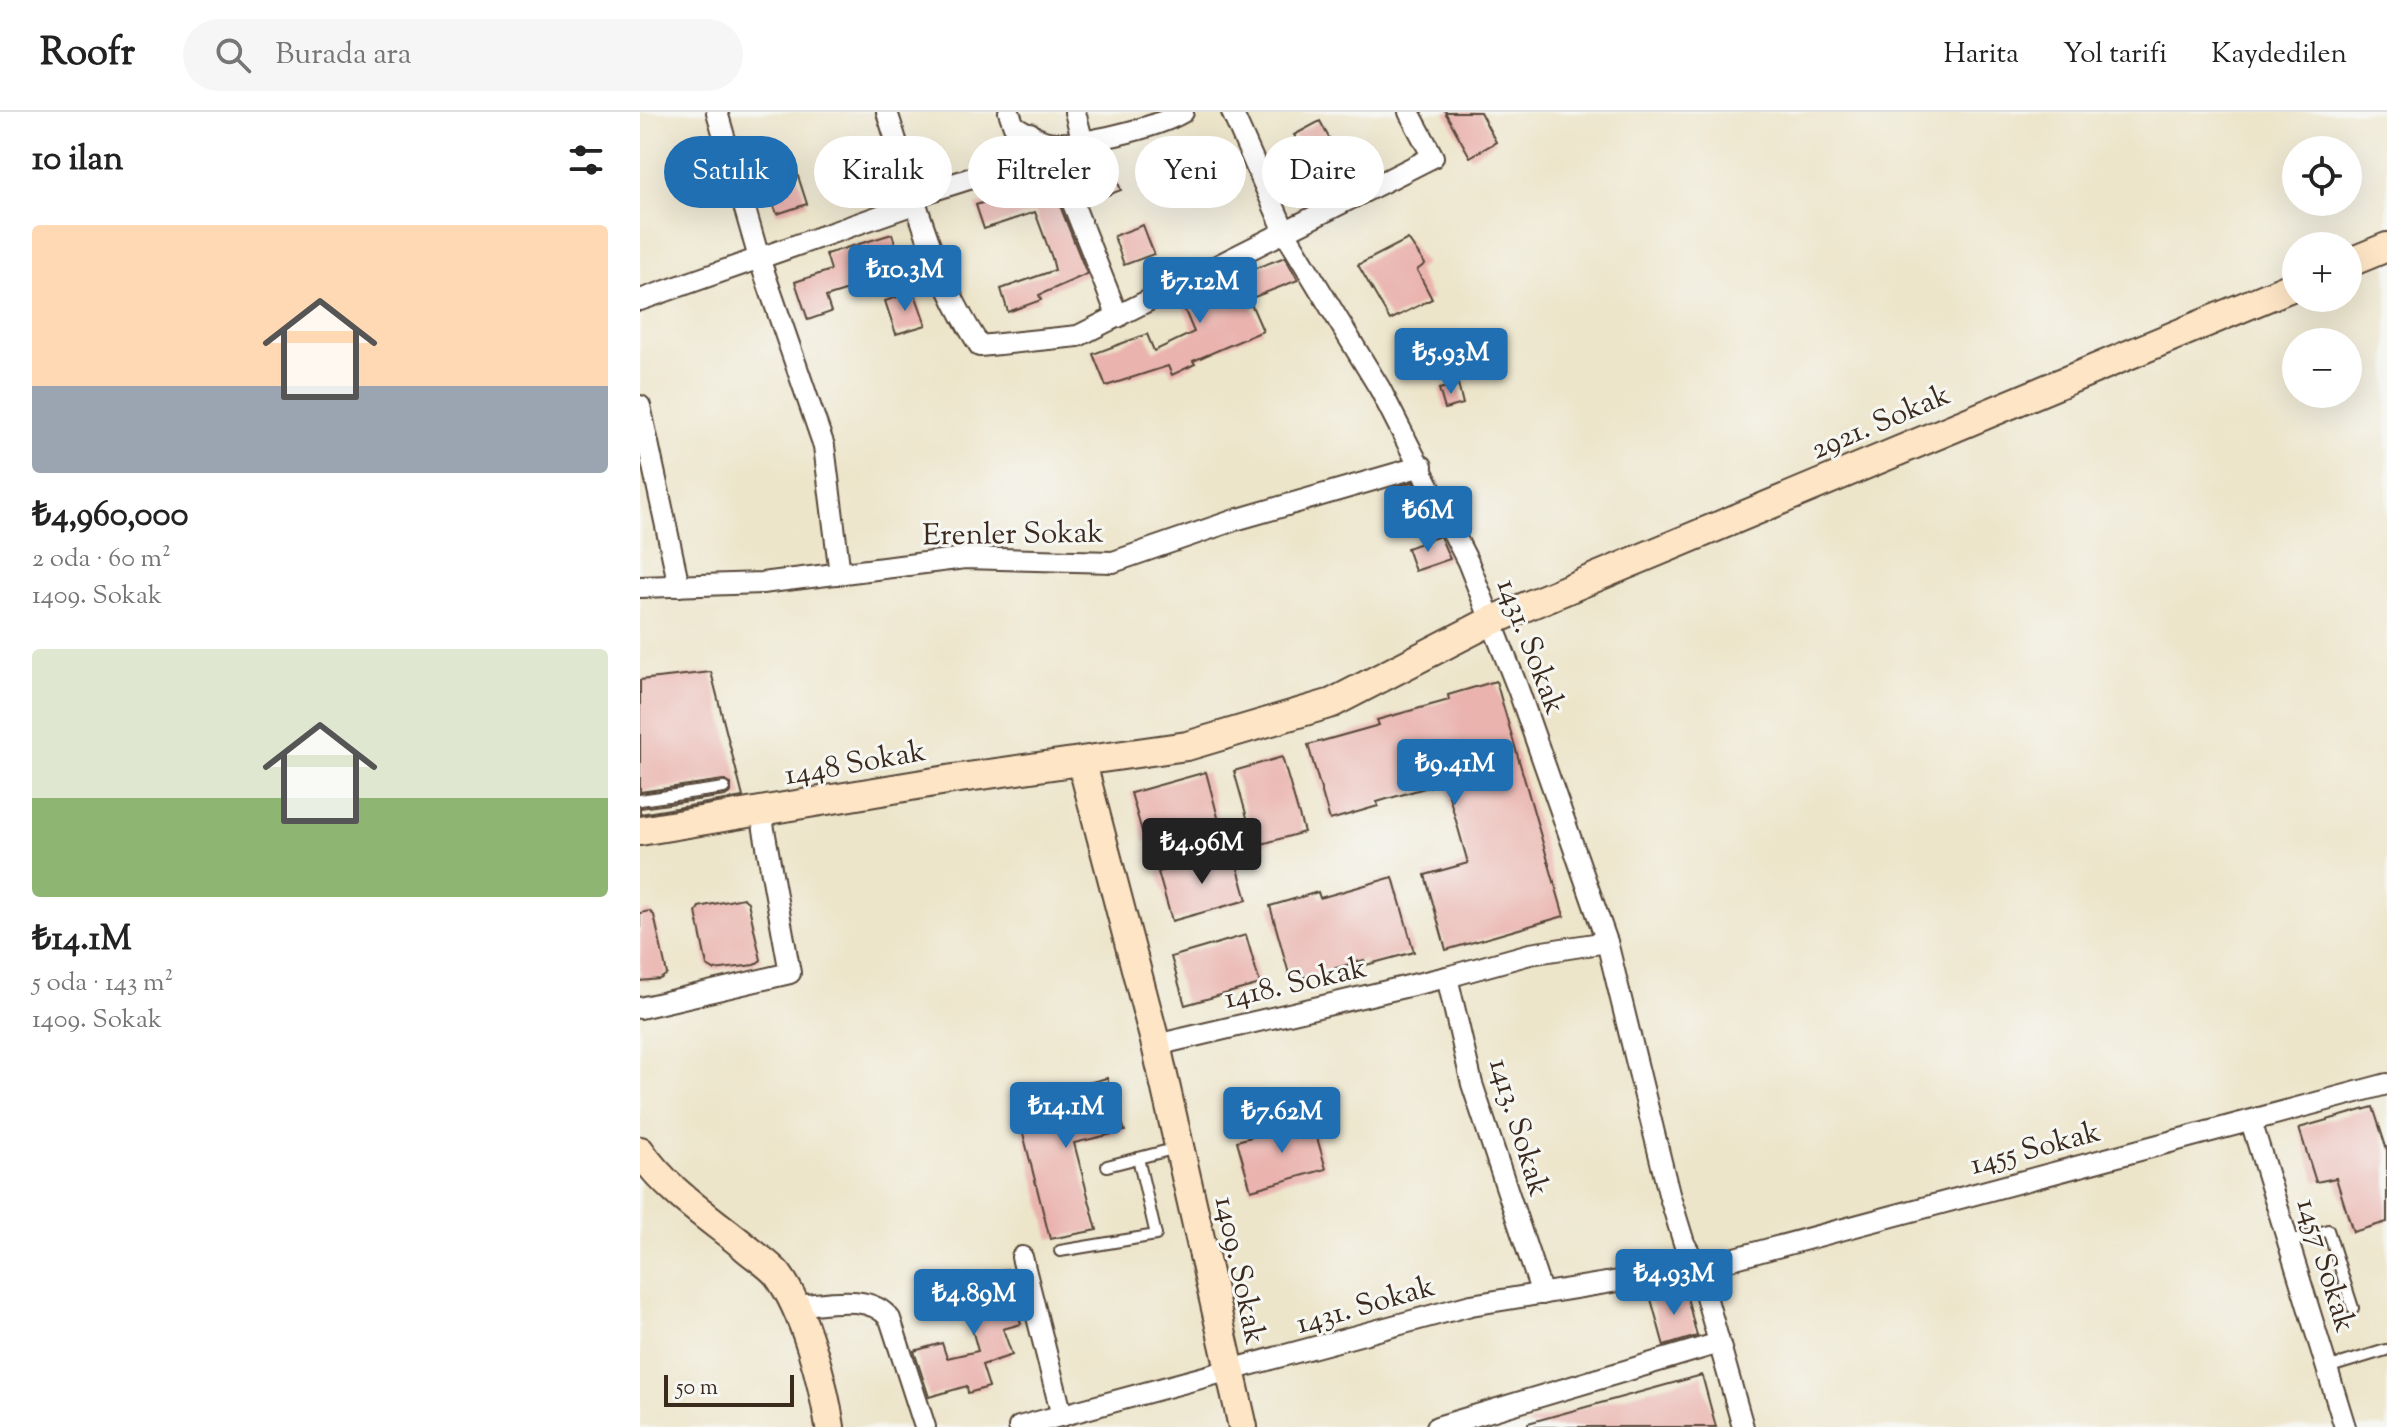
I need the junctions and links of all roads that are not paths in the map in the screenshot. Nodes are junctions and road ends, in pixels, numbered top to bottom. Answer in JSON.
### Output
{"nodes":[{"id":1,"x":717,"y":112,"type":"edge"},
{"id":2,"x":887,"y":112,"type":"edge"},
{"id":3,"x":1009,"y":112,"type":"edge"},
{"id":4,"x":1075,"y":112,"type":"edge"},
{"id":5,"x":1183,"y":112,"type":"edge"},
{"id":6,"x":1232,"y":112,"type":"edge"},
{"id":7,"x":1409,"y":112,"type":"edge"},
{"id":8,"x":895,"y":136,"type":"edge"},
{"id":9,"x":1035,"y":136,"type":"edge"},
{"id":10,"x":1081,"y":136,"type":"edge"},
{"id":11,"x":1098,"y":136,"type":"edge"},
{"id":12,"x":894,"y":208,"type":"edge"},
{"id":13,"x":919,"y":208,"type":"edge"},
{"id":14,"x":1070,"y":208,"type":"edge"},
{"id":15,"x":1286,"y":234,"type":"junction"},
{"id":16,"x":2387,"y":247,"type":"edge"},
{"id":17,"x":2362,"y":257,"type":"edge"},
{"id":18,"x":759,"y":258,"type":"junction"},
{"id":19,"x":2282,"y":291,"type":"edge"},
{"id":20,"x":640,"y":300,"type":"edge"},
{"id":21,"x":1118,"y":317,"type":"junction"},
{"id":22,"x":640,"y":406,"type":"edge"},
{"id":23,"x":1422,"y":466,"type":"junction"},
{"id":24,"x":840,"y":574,"type":"junction"},
{"id":25,"x":679,"y":586,"type":"junction"},
{"id":26,"x":640,"y":587,"type":"edge"},
{"id":27,"x":1491,"y":621,"type":"junction"},
{"id":28,"x":1082,"y":763,"type":"junction"},
{"id":29,"x":724,"y":788,"type":"dead end"},
{"id":30,"x":640,"y":800,"type":"edge"},
{"id":31,"x":761,"y":813,"type":"junction"},
{"id":32,"x":640,"y":831,"type":"edge"},
{"id":33,"x":1607,"y":942,"type":"junction"},
{"id":34,"x":1447,"y":977,"type":"junction"},
{"id":35,"x":640,"y":1008,"type":"edge"},
{"id":36,"x":1156,"y":1045,"type":"junction"},
{"id":37,"x":2387,"y":1084,"type":"edge"},
{"id":38,"x":2251,"y":1121,"type":"junction"},
{"id":39,"x":1179,"y":1148,"type":"junction"},
{"id":40,"x":1138,"y":1158,"type":"junction"},
{"id":41,"x":643,"y":1160,"type":"edge"},
{"id":42,"x":1107,"y":1166,"type":"dead end"},
{"id":43,"x":2288,"y":1243,"type":"junction"},
{"id":44,"x":1060,"y":1251,"type":"dead end"},
{"id":45,"x":1022,"y":1257,"type":"dead end"},
{"id":46,"x":1698,"y":1268,"type":"junction"},
{"id":47,"x":1542,"y":1294,"type":"junction"},
{"id":48,"x":794,"y":1306,"type":"junction"},
{"id":49,"x":2353,"y":1308,"type":"dead end"},
{"id":50,"x":1719,"y":1343,"type":"junction"},
{"id":51,"x":2386,"y":1350,"type":"edge"},
{"id":52,"x":2327,"y":1368,"type":"junction"},
{"id":53,"x":1229,"y":1372,"type":"junction"},
{"id":54,"x":1062,"y":1416,"type":"junction"},
{"id":55,"x":830,"y":1427,"type":"edge"},
{"id":56,"x":925,"y":1427,"type":"edge"},
{"id":57,"x":1019,"y":1427,"type":"edge"},
{"id":58,"x":1243,"y":1427,"type":"edge"},
{"id":59,"x":1437,"y":1427,"type":"edge"},
{"id":60,"x":1743,"y":1427,"type":"edge"},
{"id":61,"x":2345,"y":1427,"type":"edge"}],
"edges":[{"from":1,"to":18,"type":"street"},
{"from":2,"to":8,"type":"street"},
{"from":3,"to":9,"type":"street"},
{"from":4,"to":10,"type":"street"},
{"from":5,"to":11,"type":"street"},
{"from":6,"to":15,"type":"street","name":"1431. Sokak"},
{"from":7,"to":15,"type":"street"},
{"from":12,"to":18,"type":"street"},
{"from":13,"to":21,"type":"street"},
{"from":14,"to":21,"type":"street"},
{"from":15,"to":21,"type":"street"},
{"from":15,"to":23,"type":"street","name":"1431. Sokak"},
{"from":16,"to":17,"type":"street"},
{"from":18,"to":20,"type":"street"},
{"from":18,"to":24,"type":"street"},
{"from":19,"to":27,"type":"street","name":"2921. Sokak"},
{"from":22,"to":25,"type":"street"},
{"from":23,"to":24,"type":"street","name":"Erenler Sokak"},
{"from":23,"to":27,"type":"street","name":"1431. Sokak"},
{"from":24,"to":25,"type":"street","name":"Erenler Sokak"},
{"from":25,"to":26,"type":"street","name":"Erenler Sokak"},
{"from":27,"to":28,"type":"street","name":"2921. Sokak"},
{"from":27,"to":33,"type":"street","name":"1431. Sokak"},
{"from":28,"to":31,"type":"street","name":"1448 Sokak"},
{"from":28,"to":36,"type":"street","name":"1409. Sokak"},
{"from":29,"to":30,"type":"lane"},
{"from":31,"to":32,"type":"street","name":"1448 Sokak"},
{"from":31,"to":35,"type":"street"},
{"from":33,"to":34,"type":"street"},
{"from":33,"to":46,"type":"street","name":"1431. Sokak"},
{"from":34,"to":36,"type":"street","name":"1418. Sokak"},
{"from":34,"to":47,"type":"street","name":"1413. Sokak"},
{"from":36,"to":39,"type":"street","name":"1409. Sokak"},
{"from":37,"to":38,"type":"street","name":"1455 Sokak"},
{"from":38,"to":43,"type":"street","name":"1457 Sokak"},
{"from":38,"to":46,"type":"street","name":"1455 Sokak"},
{"from":39,"to":40,"type":"lane"},
{"from":39,"to":53,"type":"street","name":"1409. Sokak"},
{"from":40,"to":42,"type":"lane"},
{"from":40,"to":44,"type":"lane"},
{"from":41,"to":48,"type":"street"},
{"from":43,"to":49,"type":"lane"},
{"from":43,"to":52,"type":"street","name":"1457 Sokak"},
{"from":45,"to":54,"type":"street"},
{"from":46,"to":47,"type":"street","name":"1455 Sokak"},
{"from":46,"to":50,"type":"street","name":"1431. Sokak"},
{"from":47,"to":53,"type":"street","name":"1431. Sokak"},
{"from":48,"to":55,"type":"street"},
{"from":48,"to":56,"type":"street"},
{"from":50,"to":59,"type":"street"},
{"from":50,"to":60,"type":"street","name":"1431. Sokak"},
{"from":51,"to":52,"type":"lane"},
{"from":52,"to":61,"type":"street","name":"1457 Sokak"},
{"from":53,"to":54,"type":"street","name":"1431. Sokak"},
{"from":53,"to":58,"type":"street"},
{"from":54,"to":57,"type":"street","name":"1431. Sokak"}]}
